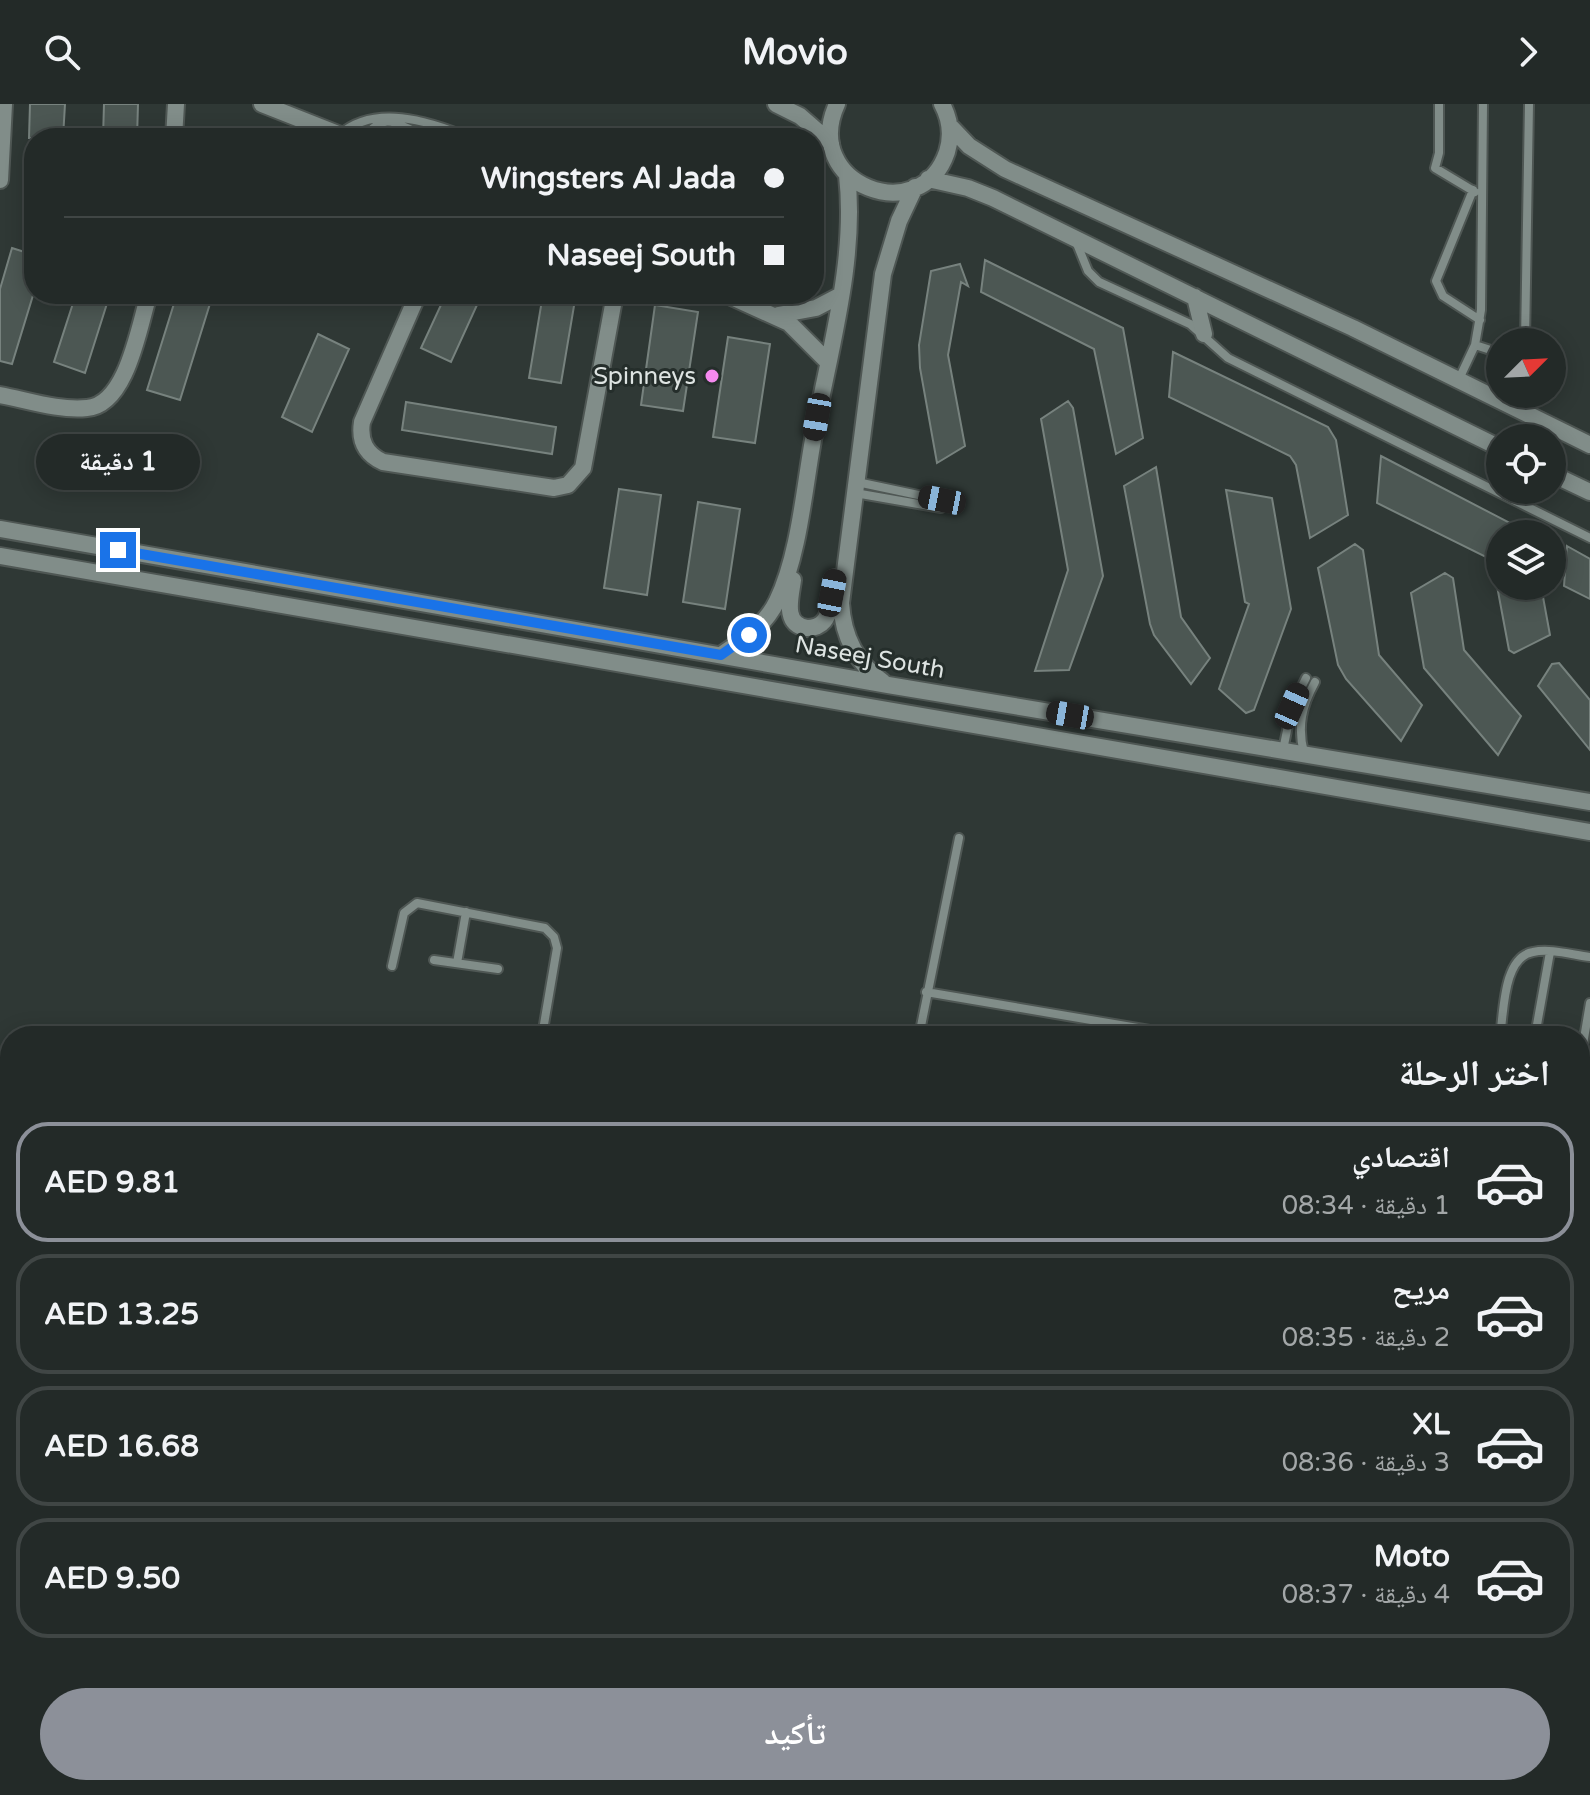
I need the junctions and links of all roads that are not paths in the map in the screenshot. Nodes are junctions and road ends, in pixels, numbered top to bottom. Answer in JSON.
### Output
{"nodes":[{"id":1,"x":4,"y":104,"type":"edge"},
{"id":2,"x":176,"y":104,"type":"edge"},
{"id":3,"x":262,"y":104,"type":"edge"},
{"id":4,"x":776,"y":104,"type":"edge"},
{"id":5,"x":837,"y":104,"type":"edge"},
{"id":6,"x":942,"y":104,"type":"edge"},
{"id":7,"x":1439,"y":104,"type":"edge"},
{"id":8,"x":1483,"y":104,"type":"edge"},
{"id":9,"x":1529,"y":104,"type":"edge"},
{"id":10,"x":950,"y":126,"type":"junction"},
{"id":11,"x":175,"y":128,"type":"edge"},
{"id":12,"x":324,"y":128,"type":"edge"},
{"id":13,"x":351,"y":128,"type":"edge"},
{"id":14,"x":372,"y":128,"type":"edge"},
{"id":15,"x":406,"y":128,"type":"edge"},
{"id":16,"x":446,"y":128,"type":"edge"},
{"id":17,"x":814,"y":128,"type":"edge"},
{"id":18,"x":824,"y":137,"type":"edge"},
{"id":19,"x":831,"y":143,"type":"junction"},
{"id":20,"x":847,"y":175,"type":"junction"},
{"id":21,"x":0,"y":180,"type":"edge"},
{"id":22,"x":922,"y":183,"type":"junction"},
{"id":23,"x":1473,"y":190,"type":"junction"},
{"id":24,"x":1483,"y":196,"type":"junction"},
{"id":25,"x":1075,"y":238,"type":"junction"},
{"id":26,"x":839,"y":296,"type":"junction"},
{"id":27,"x":1195,"y":297,"type":"junction"},
{"id":28,"x":146,"y":304,"type":"edge"},
{"id":29,"x":414,"y":304,"type":"edge"},
{"id":30,"x":613,"y":304,"type":"edge"},
{"id":31,"x":753,"y":304,"type":"edge"},
{"id":32,"x":824,"y":304,"type":"edge"},
{"id":33,"x":824,"y":304,"type":"edge"},
{"id":34,"x":778,"y":315,"type":"junction"},
{"id":35,"x":1480,"y":320,"type":"junction"},
{"id":36,"x":1525,"y":328,"type":"edge"},
{"id":37,"x":1204,"y":334,"type":"junction"},
{"id":38,"x":1475,"y":345,"type":"junction"},
{"id":39,"x":1486,"y":349,"type":"edge"},
{"id":40,"x":827,"y":361,"type":"junction"},
{"id":41,"x":1459,"y":379,"type":"junction"},
{"id":42,"x":0,"y":395,"type":"edge"},
{"id":43,"x":1486,"y":441,"type":"edge"},
{"id":44,"x":1590,"y":445,"type":"edge"},
{"id":45,"x":1566,"y":481,"type":"edge"},
{"id":46,"x":856,"y":488,"type":"junction"},
{"id":47,"x":1590,"y":492,"type":"edge"},
{"id":48,"x":942,"y":504,"type":"dead end"},
{"id":49,"x":0,"y":529,"type":"edge"},
{"id":50,"x":1590,"y":538,"type":"edge"},
{"id":51,"x":849,"y":540,"type":"junction"},
{"id":52,"x":792,"y":551,"type":"junction"},
{"id":53,"x":0,"y":556,"type":"edge"},
{"id":54,"x":721,"y":655,"type":"junction"},
{"id":55,"x":888,"y":685,"type":"junction"},
{"id":56,"x":1283,"y":750,"type":"junction"},
{"id":57,"x":1304,"y":754,"type":"junction"},
{"id":58,"x":1590,"y":802,"type":"edge"},
{"id":59,"x":1590,"y":832,"type":"edge"},
{"id":60,"x":959,"y":838,"type":"dead end"},
{"id":61,"x":466,"y":912,"type":"junction"},
{"id":62,"x":1550,"y":952,"type":"junction"},
{"id":63,"x":1590,"y":957,"type":"edge"},
{"id":64,"x":434,"y":960,"type":"dead end"},
{"id":65,"x":457,"y":963,"type":"junction"},
{"id":66,"x":392,"y":966,"type":"dead end"},
{"id":67,"x":498,"y":969,"type":"dead end"},
{"id":68,"x":926,"y":992,"type":"junction"},
{"id":69,"x":1590,"y":1003,"type":"edge"},
{"id":70,"x":544,"y":1026,"type":"edge"},
{"id":71,"x":921,"y":1026,"type":"edge"},
{"id":72,"x":1126,"y":1026,"type":"edge"},
{"id":73,"x":1502,"y":1026,"type":"edge"},
{"id":74,"x":1537,"y":1026,"type":"edge"},
{"id":75,"x":1586,"y":1026,"type":"edge"}],
"edges":[{"from":1,"to":21,"type":"street"},
{"from":2,"to":11,"type":"street"},
{"from":3,"to":12,"type":"street"},
{"from":4,"to":17,"type":"street"},
{"from":5,"to":19,"type":"street"},
{"from":6,"to":10,"type":"street"},
{"from":7,"to":23,"type":"lane"},
{"from":8,"to":24,"type":"lane"},
{"from":9,"to":36,"type":"lane"},
{"from":10,"to":22,"type":"street"},
{"from":10,"to":41,"type":"street"},
{"from":13,"to":16,"type":"lane"},
{"from":14,"to":15,"type":"lane"},
{"from":18,"to":19,"type":"street"},
{"from":19,"to":20,"type":"street"},
{"from":20,"to":22,"type":"street"},
{"from":20,"to":26,"type":"street"},
{"from":22,"to":25,"type":"street"},
{"from":22,"to":46,"type":"street"},
{"from":23,"to":24,"type":"lane"},
{"from":23,"to":35,"type":"lane"},
{"from":24,"to":35,"type":"lane"},
{"from":25,"to":27,"type":"street"},
{"from":25,"to":37,"type":"lane"},
{"from":26,"to":32,"type":"street"},
{"from":26,"to":40,"type":"street"},
{"from":27,"to":37,"type":"street"},
{"from":27,"to":43,"type":"street"},
{"from":28,"to":42,"type":"street"},
{"from":29,"to":30,"type":"street"},
{"from":31,"to":34,"type":"street"},
{"from":33,"to":34,"type":"street"},
{"from":34,"to":40,"type":"street"},
{"from":35,"to":38,"type":"lane"},
{"from":37,"to":50,"type":"lane"},
{"from":38,"to":39,"type":"lane"},
{"from":38,"to":41,"type":"lane"},
{"from":40,"to":52,"type":"street"},
{"from":41,"to":44,"type":"street"},
{"from":45,"to":47,"type":"street"},
{"from":46,"to":48,"type":"lane"},
{"from":46,"to":51,"type":"street"},
{"from":49,"to":54,"type":"street","name":"Naseej South"},
{"from":51,"to":52,"type":"street"},
{"from":51,"to":55,"type":"street"},
{"from":52,"to":54,"type":"street"},
{"from":53,"to":59,"type":"street"},
{"from":54,"to":55,"type":"street","name":"Naseej South"},
{"from":55,"to":56,"type":"street","name":"Naseej South"},
{"from":56,"to":57,"type":"street","name":"Naseej South"},
{"from":56,"to":57,"type":"lane"},
{"from":57,"to":58,"type":"street","name":"Naseej South"},
{"from":60,"to":68,"type":"lane"},
{"from":61,"to":65,"type":"lane"},
{"from":61,"to":66,"type":"lane"},
{"from":61,"to":70,"type":"lane"},
{"from":62,"to":63,"type":"lane"},
{"from":62,"to":73,"type":"lane"},
{"from":62,"to":74,"type":"lane"},
{"from":64,"to":65,"type":"lane"},
{"from":65,"to":67,"type":"lane"},
{"from":68,"to":71,"type":"lane"},
{"from":68,"to":72,"type":"lane"},
{"from":69,"to":75,"type":"lane"}]}
